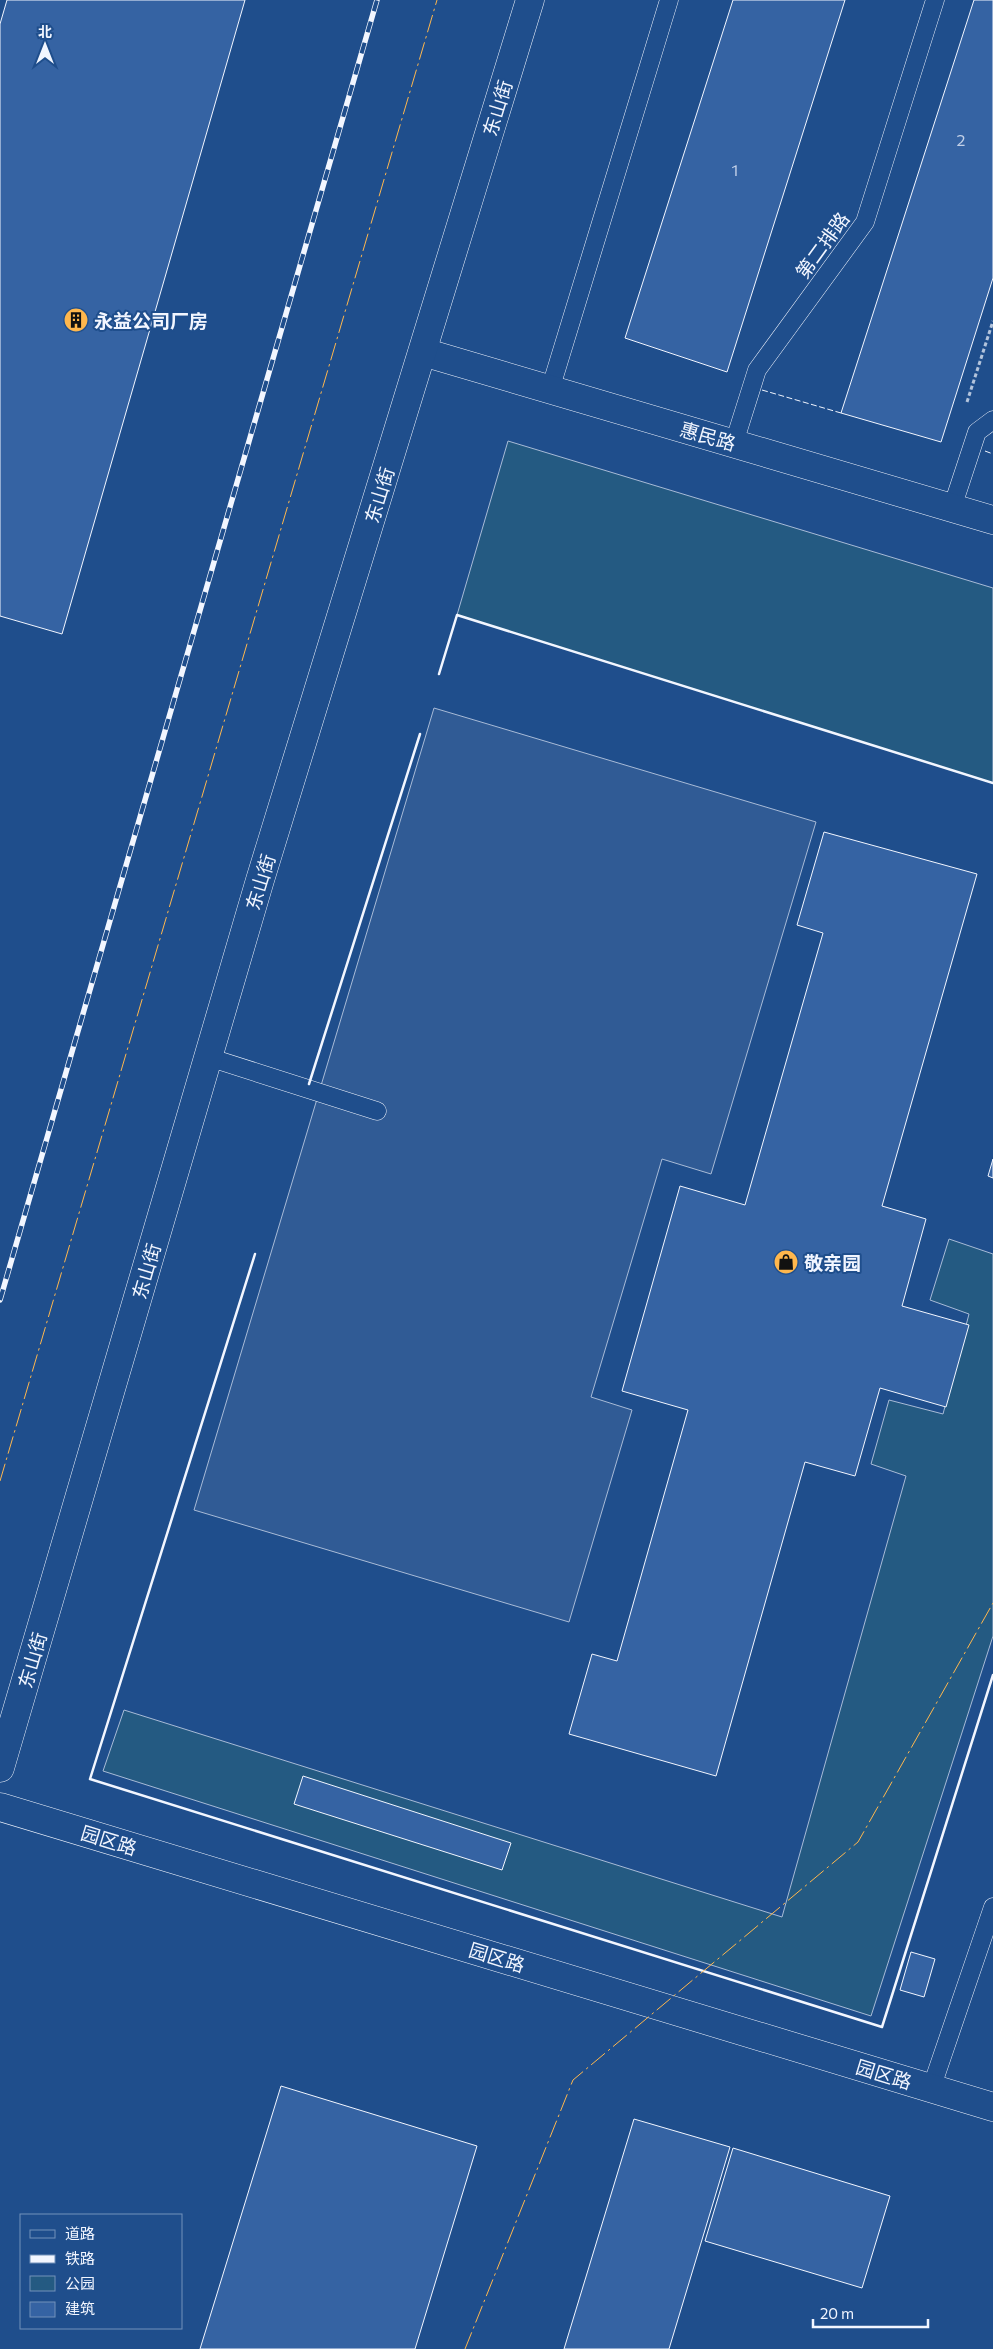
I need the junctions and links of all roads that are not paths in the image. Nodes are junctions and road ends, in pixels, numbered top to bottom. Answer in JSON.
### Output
{"nodes":[{"id":1,"x":530,"y":0,"type":"edge"},
{"id":2,"x":669,"y":0,"type":"edge"},
{"id":3,"x":934,"y":0,"type":"edge"},
{"id":4,"x":423,"y":352,"type":"junction"},
{"id":5,"x":550,"y":390,"type":"junction"},
{"id":6,"x":993,"y":420,"type":"edge"},
{"id":7,"x":734,"y":443,"type":"junction"},
{"id":8,"x":952,"y":508,"type":"junction"},
{"id":9,"x":993,"y":520,"type":"edge"},
{"id":10,"x":208,"y":1057,"type":"junction"},
{"id":11,"x":377,"y":1110,"type":"dead end"},
{"id":12,"x":0,"y":1768,"type":"edge"},
{"id":13,"x":0,"y":1807,"type":"edge"},
{"id":14,"x":993,"y":1907,"type":"edge"},
{"id":15,"x":931,"y":2088,"type":"junction"},
{"id":16,"x":993,"y":2107,"type":"edge"}],
"edges":[{"from":1,"to":4,"type":"main road","name":"东山街"},
{"from":2,"to":5,"type":"lane"},
{"from":3,"to":7,"type":"lane","name":"第二排路"},
{"from":4,"to":5,"type":"main road","name":"惠民路"},
{"from":4,"to":10,"type":"main road","name":"东山街"},
{"from":5,"to":7,"type":"main road","name":"惠民路"},
{"from":6,"to":8,"type":"lane"},
{"from":7,"to":8,"type":"main road","name":"惠民路"},
{"from":8,"to":9,"type":"main road","name":"惠民路"},
{"from":10,"to":11,"type":"lane"},
{"from":10,"to":12,"type":"main road","name":"东山街"},
{"from":13,"to":15,"type":"main road","name":"园区路"},
{"from":14,"to":15,"type":"lane"},
{"from":15,"to":16,"type":"main road","name":"园区路"}]}
